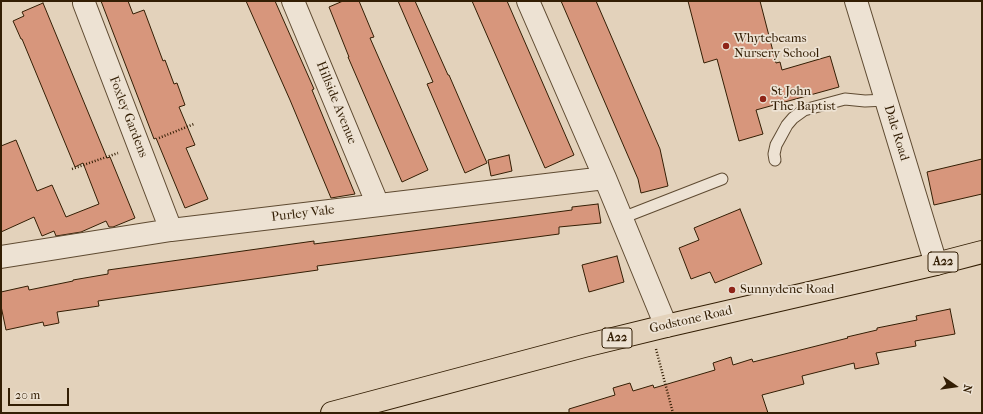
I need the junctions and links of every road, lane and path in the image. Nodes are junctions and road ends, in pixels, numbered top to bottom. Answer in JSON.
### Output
{"nodes":[{"id":1,"x":293,"y":1,"type":"edge"},
{"id":2,"x":528,"y":1,"type":"edge"},
{"id":3,"x":856,"y":1,"type":"edge"},
{"id":4,"x":84,"y":3,"type":"dead end"},
{"id":5,"x":886,"y":100,"type":"junction"},
{"id":6,"x":774,"y":160,"type":"dead end"},
{"id":7,"x":605,"y":178,"type":"junction"},
{"id":8,"x":722,"y":179,"type":"dead end"},
{"id":9,"x":378,"y":205,"type":"junction"},
{"id":10,"x":622,"y":218,"type":"junction"},
{"id":11,"x":171,"y":230,"type":"junction"},
{"id":12,"x":982,"y":252,"type":"edge"},
{"id":13,"x":1,"y":257,"type":"edge"},
{"id":14,"x":936,"y":264,"type":"junction"},
{"id":15,"x":666,"y":326,"type":"junction"},
{"id":16,"x":660,"y":362,"type":"dead end"},
{"id":17,"x":332,"y":413,"type":"edge"},
{"id":18,"x":673,"y":413,"type":"edge"}],
"edges":[{"from":1,"to":9,"type":"street","name":"Hillside Avenue"},
{"from":2,"to":7,"type":"street"},
{"from":3,"to":5,"type":"street","name":"Dale Road"},
{"from":4,"to":11,"type":"street","name":"Foxley Gardens"},
{"from":5,"to":6,"type":"lane"},
{"from":5,"to":14,"type":"street","name":"Dale Road"},
{"from":7,"to":9,"type":"street","name":"Purley Vale"},
{"from":7,"to":10,"type":"street"},
{"from":8,"to":10,"type":"lane"},
{"from":9,"to":11,"type":"street","name":"Purley Vale"},
{"from":10,"to":15,"type":"street"},
{"from":11,"to":13,"type":"street","name":"Purley Vale"},
{"from":12,"to":14,"type":"highway","name":"Godstone Road","number":"A22"},
{"from":14,"to":15,"type":"highway","name":"Godstone Road","number":"A22"},
{"from":15,"to":17,"type":"highway","name":"Godstone Road","number":"A22"},
{"from":16,"to":18,"type":"path"}]}
